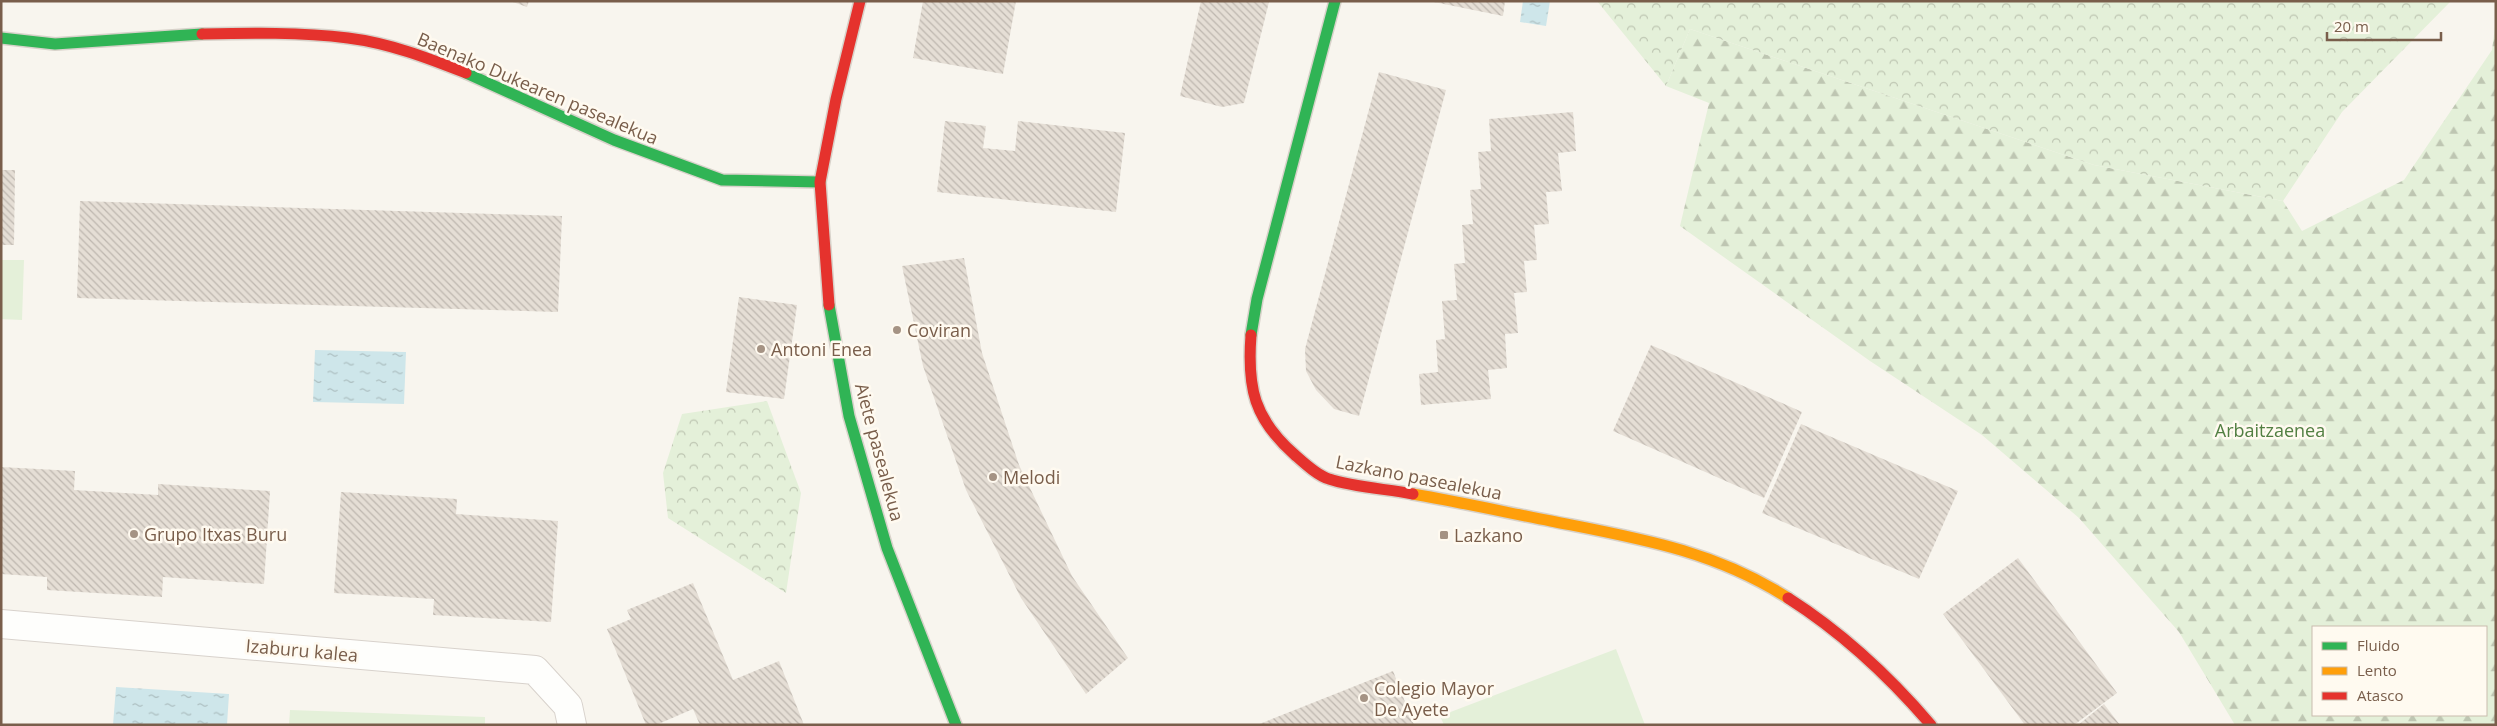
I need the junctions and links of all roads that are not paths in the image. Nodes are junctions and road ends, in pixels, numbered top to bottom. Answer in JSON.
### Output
{"nodes":[{"id":1,"x":860,"y":1,"type":"edge"},
{"id":2,"x":1335,"y":1,"type":"edge"},
{"id":3,"x":1,"y":38,"type":"edge"},
{"id":4,"x":820,"y":182,"type":"junction"},
{"id":5,"x":1,"y":624,"type":"edge"},
{"id":6,"x":572,"y":725,"type":"edge"},
{"id":7,"x":956,"y":725,"type":"edge"},
{"id":8,"x":1931,"y":725,"type":"edge"}],
"edges":[{"from":1,"to":4,"type":"street","name":"Aiete pasealekua"},
{"from":2,"to":8,"type":"street","name":"Lazkano pasealekua"},
{"from":3,"to":4,"type":"street","name":"Baenako Dukearen pasealekua"},
{"from":4,"to":7,"type":"street","name":"Aiete pasealekua"},
{"from":5,"to":6,"type":"street","name":"Izaburu kalea"}]}
